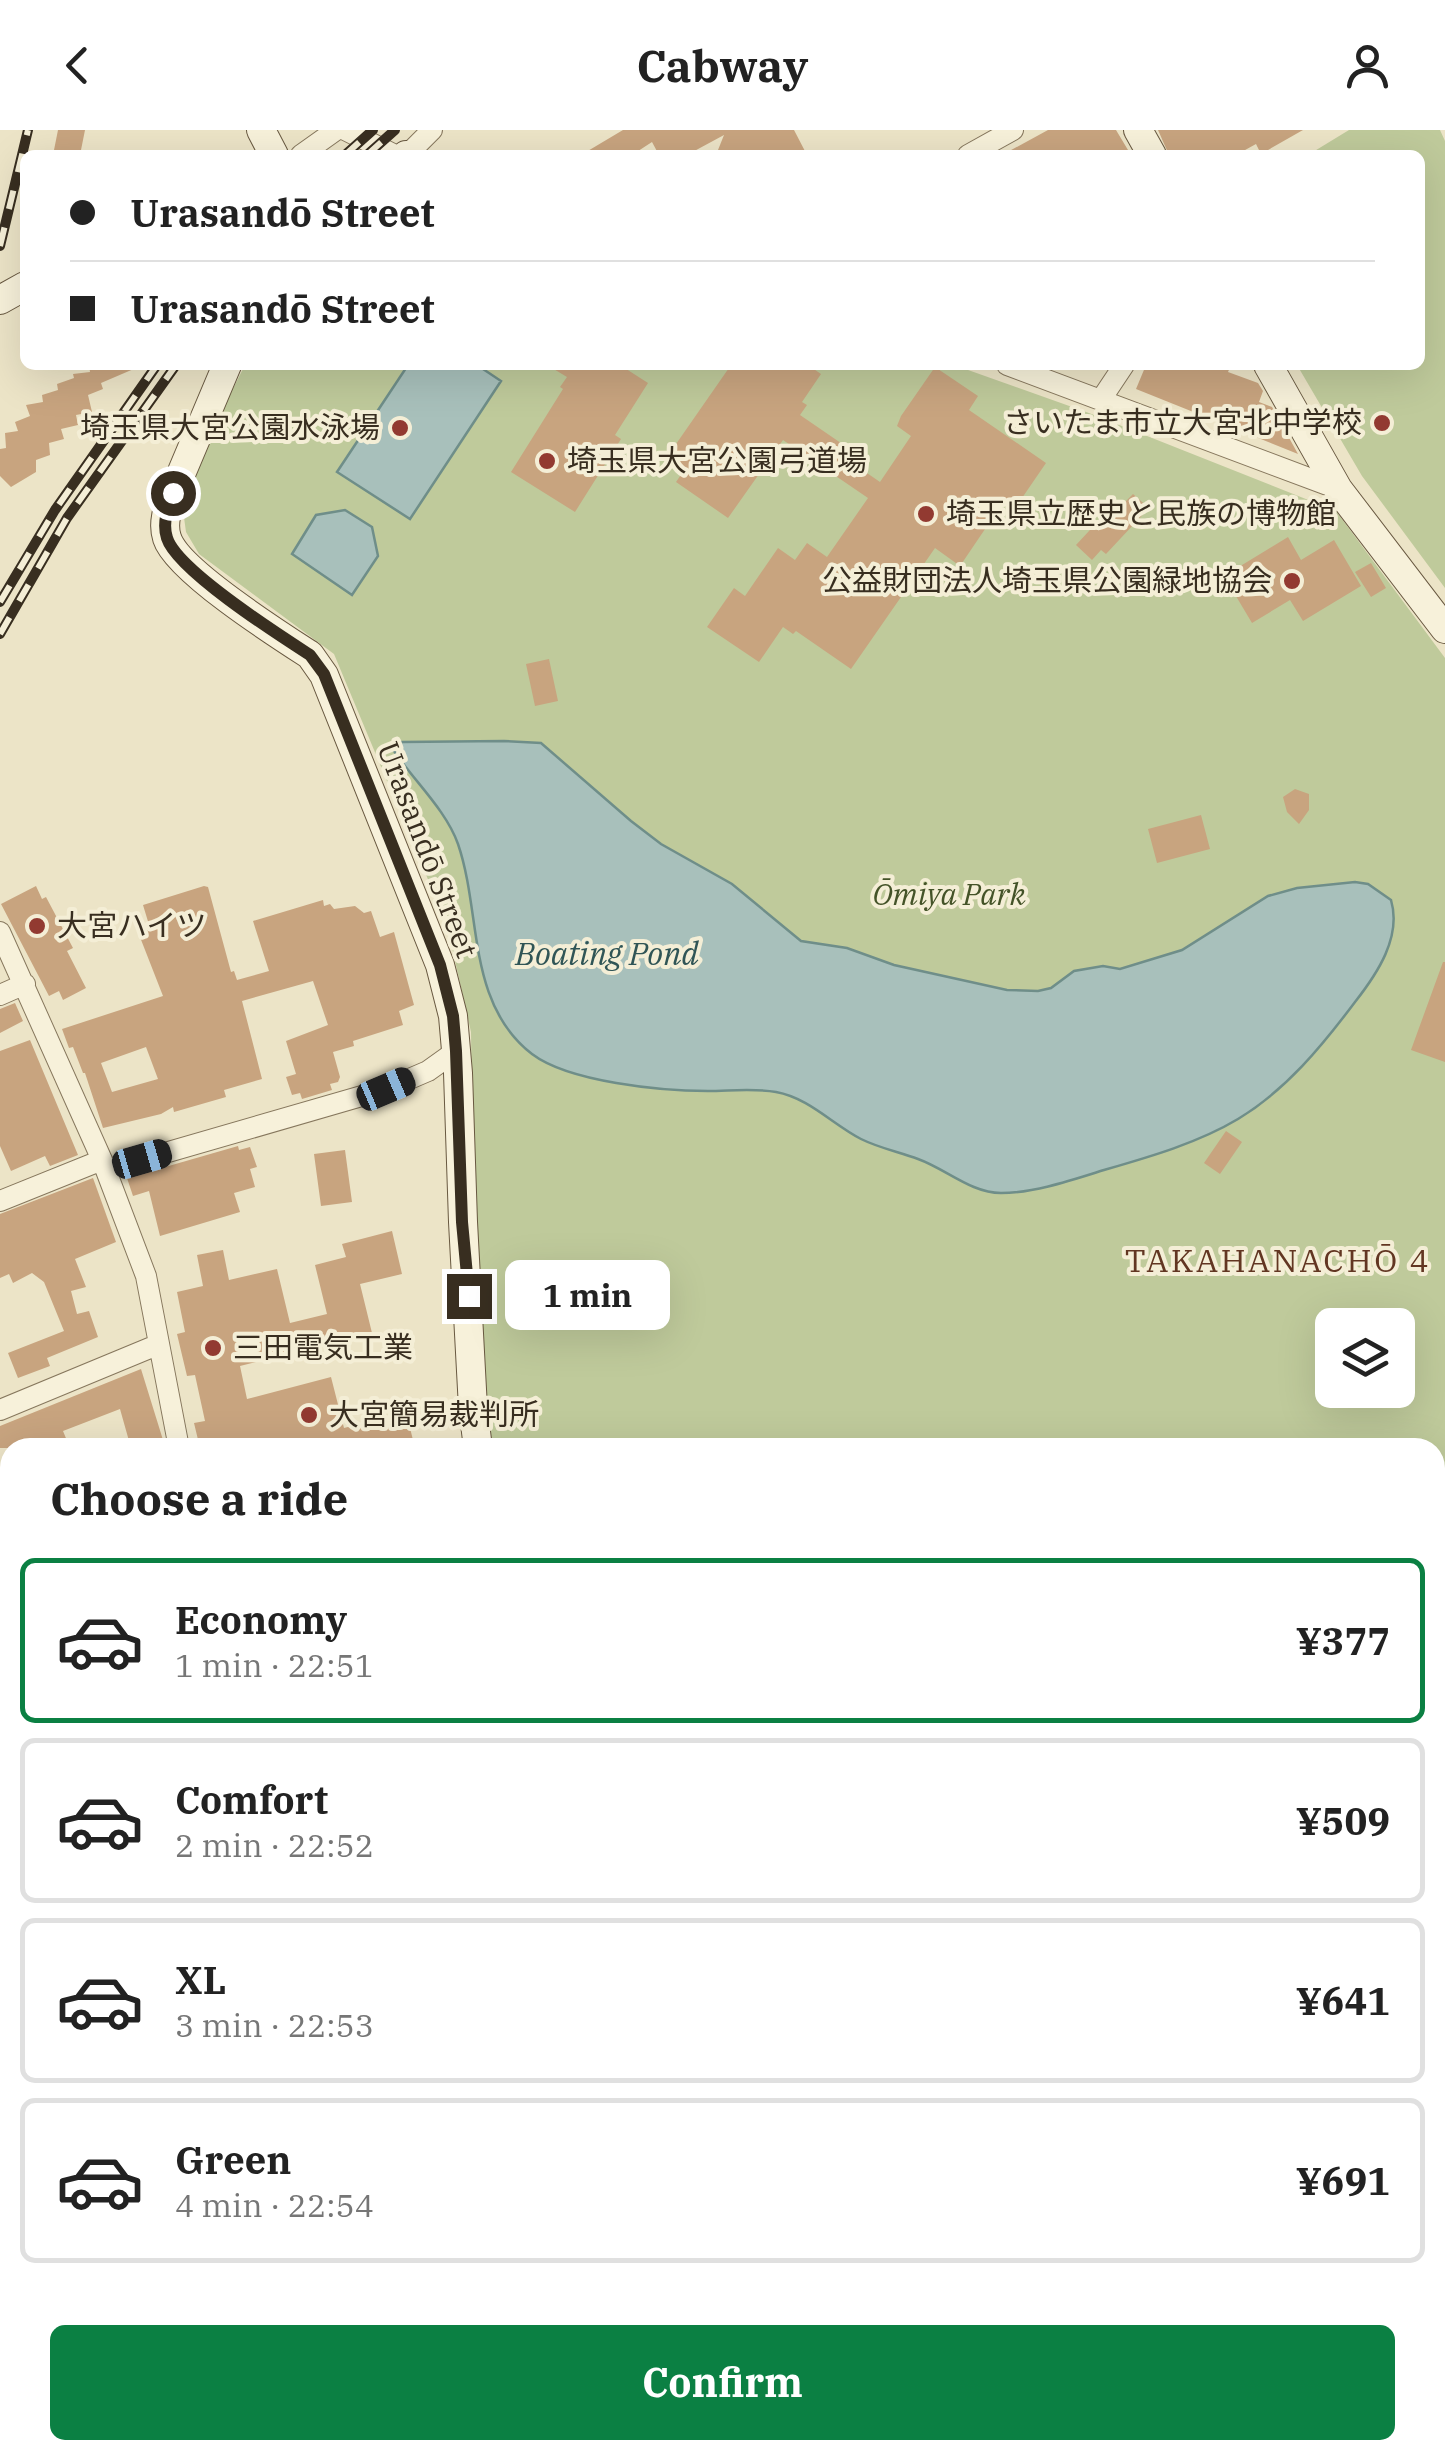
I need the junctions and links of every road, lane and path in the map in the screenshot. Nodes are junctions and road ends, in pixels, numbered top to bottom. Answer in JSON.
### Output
{"nodes":[{"id":1,"x":336,"y":130,"type":"edge"},
{"id":2,"x":345,"y":130,"type":"edge"},
{"id":3,"x":432,"y":130,"type":"edge"},
{"id":4,"x":1013,"y":130,"type":"edge"},
{"id":5,"x":308,"y":150,"type":"edge"},
{"id":6,"x":385,"y":150,"type":"edge"},
{"id":7,"x":413,"y":150,"type":"edge"},
{"id":8,"x":977,"y":150,"type":"edge"},
{"id":9,"x":225,"y":370,"type":"edge"},
{"id":10,"x":1022,"y":370,"type":"edge"},
{"id":11,"x":1121,"y":370,"type":"edge"},
{"id":12,"x":1271,"y":370,"type":"edge"},
{"id":13,"x":1102,"y":398,"type":"junction"},
{"id":14,"x":1338,"y":489,"type":"junction"},
{"id":15,"x":1445,"y":629,"type":"edge"},
{"id":16,"x":0,"y":932,"type":"edge"},
{"id":17,"x":25,"y":984,"type":"junction"},
{"id":18,"x":0,"y":995,"type":"edge"},
{"id":19,"x":456,"y":1051,"type":"junction"},
{"id":20,"x":104,"y":1165,"type":"junction"},
{"id":21,"x":0,"y":1201,"type":"edge"},
{"id":22,"x":157,"y":1345,"type":"junction"},
{"id":23,"x":0,"y":1410,"type":"edge"},
{"id":24,"x":178,"y":1438,"type":"edge"},
{"id":25,"x":477,"y":1438,"type":"edge"}],
"edges":[{"from":1,"to":5,"type":"street"},
{"from":2,"to":6,"type":"street"},
{"from":3,"to":7,"type":"street"},
{"from":4,"to":8,"type":"street"},
{"from":9,"to":19,"type":"street","name":"Urasandō Street"},
{"from":10,"to":13,"type":"street"},
{"from":11,"to":13,"type":"street"},
{"from":12,"to":14,"type":"street"},
{"from":13,"to":14,"type":"street"},
{"from":14,"to":15,"type":"street"},
{"from":16,"to":17,"type":"street"},
{"from":17,"to":18,"type":"street"},
{"from":17,"to":20,"type":"street"},
{"from":19,"to":20,"type":"street"},
{"from":19,"to":25,"type":"street","name":"Urasandō Street"},
{"from":20,"to":21,"type":"street"},
{"from":20,"to":22,"type":"street"},
{"from":22,"to":23,"type":"street"},
{"from":22,"to":24,"type":"street"}]}
